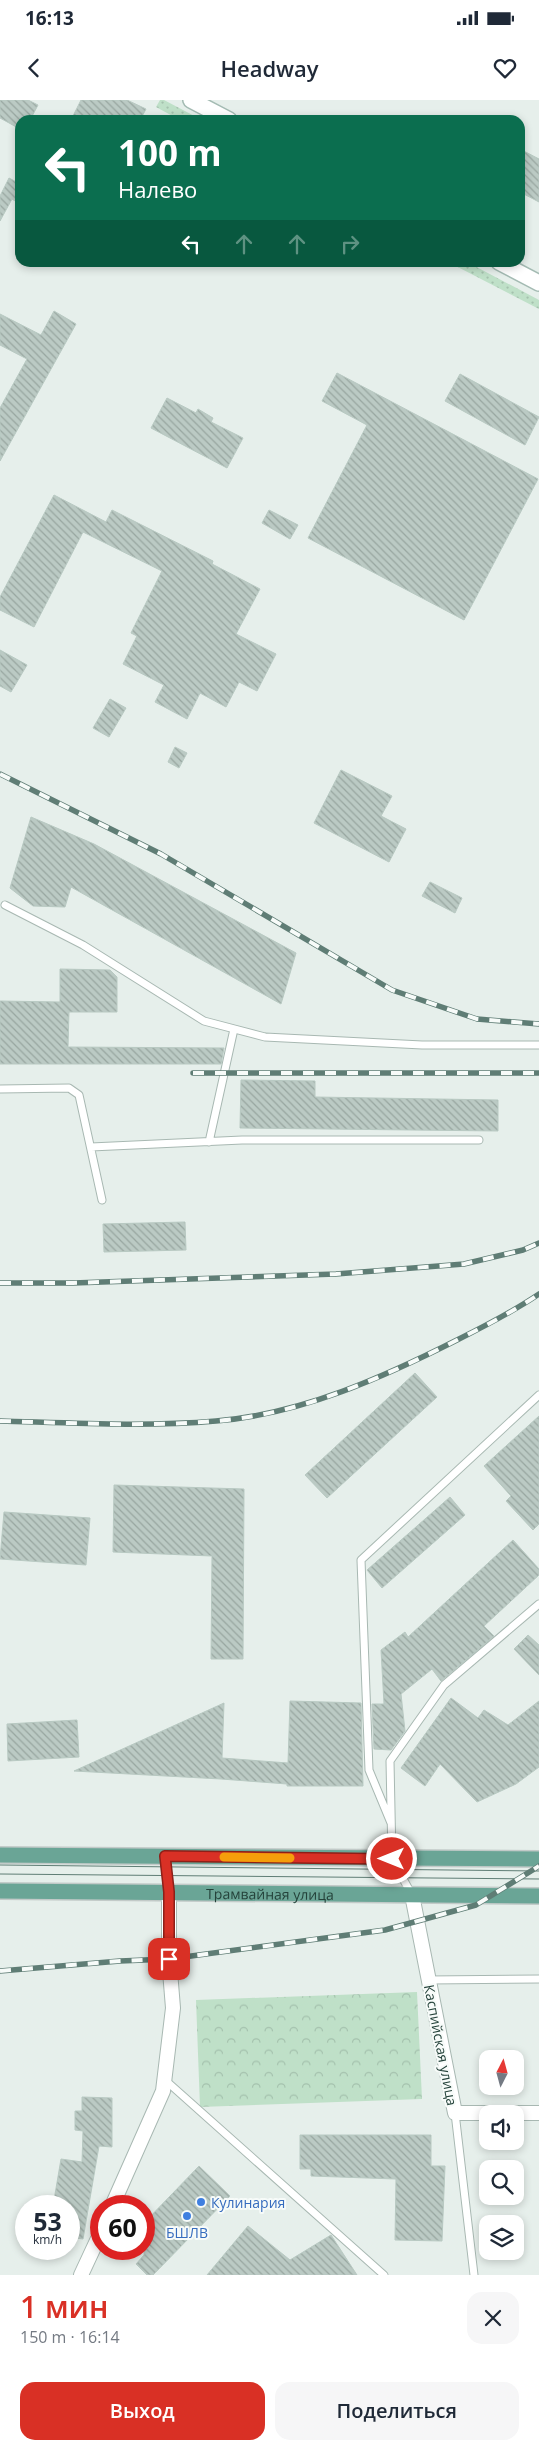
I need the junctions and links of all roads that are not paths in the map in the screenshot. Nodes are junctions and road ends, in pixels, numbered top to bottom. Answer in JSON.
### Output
{"nodes":[{"id":1,"x":192,"y":100,"type":"edge"},
{"id":2,"x":220,"y":115,"type":"edge"},
{"id":3,"x":509,"y":267,"type":"edge"},
{"id":4,"x":539,"y":283,"type":"edge"},
{"id":5,"x":5,"y":905,"type":"dead end"},
{"id":6,"x":234,"y":1029,"type":"junction"},
{"id":7,"x":539,"y":1045,"type":"edge"},
{"id":8,"x":0,"y":1088,"type":"edge"},
{"id":9,"x":480,"y":1140,"type":"dead end"},
{"id":10,"x":209,"y":1142,"type":"junction"},
{"id":11,"x":90,"y":1147,"type":"junction"},
{"id":12,"x":102,"y":1200,"type":"dead end"},
{"id":13,"x":539,"y":1395,"type":"edge"},
{"id":14,"x":539,"y":1604,"type":"edge"},
{"id":15,"x":391,"y":1823,"type":"junction"},
{"id":16,"x":0,"y":1855,"type":"edge"},
{"id":17,"x":165,"y":1856,"type":"junction"},
{"id":18,"x":392,"y":1859,"type":"junction"},
{"id":19,"x":539,"y":1859,"type":"edge"},
{"id":20,"x":0,"y":1891,"type":"edge"},
{"id":21,"x":169,"y":1892,"type":"junction"},
{"id":22,"x":412,"y":1895,"type":"junction"},
{"id":23,"x":539,"y":1896,"type":"edge"},
{"id":24,"x":539,"y":1979,"type":"edge"},
{"id":25,"x":428,"y":1980,"type":"junction"},
{"id":26,"x":164,"y":2079,"type":"junction"},
{"id":27,"x":455,"y":2113,"type":"junction"},
{"id":28,"x":539,"y":2113,"type":"edge"},
{"id":29,"x":117,"y":2195,"type":"edge"},
{"id":30,"x":90,"y":2256,"type":"edge"},
{"id":31,"x":81,"y":2275,"type":"edge"},
{"id":32,"x":384,"y":2275,"type":"edge"},
{"id":33,"x":474,"y":2275,"type":"edge"}],
"edges":[{"from":1,"to":2,"type":"street"},
{"from":3,"to":4,"type":"street"},
{"from":5,"to":6,"type":"lane"},
{"from":6,"to":7,"type":"lane"},
{"from":6,"to":10,"type":"lane"},
{"from":8,"to":11,"type":"lane"},
{"from":9,"to":10,"type":"lane"},
{"from":10,"to":11,"type":"lane"},
{"from":11,"to":12,"type":"lane"},
{"from":13,"to":15,"type":"lane"},
{"from":14,"to":15,"type":"lane"},
{"from":15,"to":18,"type":"lane"},
{"from":16,"to":17,"type":"main road"},
{"from":17,"to":18,"type":"main road"},
{"from":17,"to":21,"type":"lane"},
{"from":18,"to":19,"type":"main road"},
{"from":18,"to":22,"type":"lane"},
{"from":20,"to":21,"type":"main road","name":"Трамвайная улица"},
{"from":21,"to":22,"type":"main road","name":"Трамвайная улица"},
{"from":21,"to":26,"type":"street"},
{"from":22,"to":23,"type":"main road","name":"Трамвайная улица"},
{"from":22,"to":25,"type":"street","name":"Каспийская улица"},
{"from":24,"to":25,"type":"lane"},
{"from":25,"to":27,"type":"street","name":"Каспийская улица"},
{"from":26,"to":29,"type":"street"},
{"from":26,"to":32,"type":"lane"},
{"from":27,"to":28,"type":"street","name":"Каспийская улица"},
{"from":27,"to":33,"type":"lane"},
{"from":30,"to":31,"type":"street"}]}
